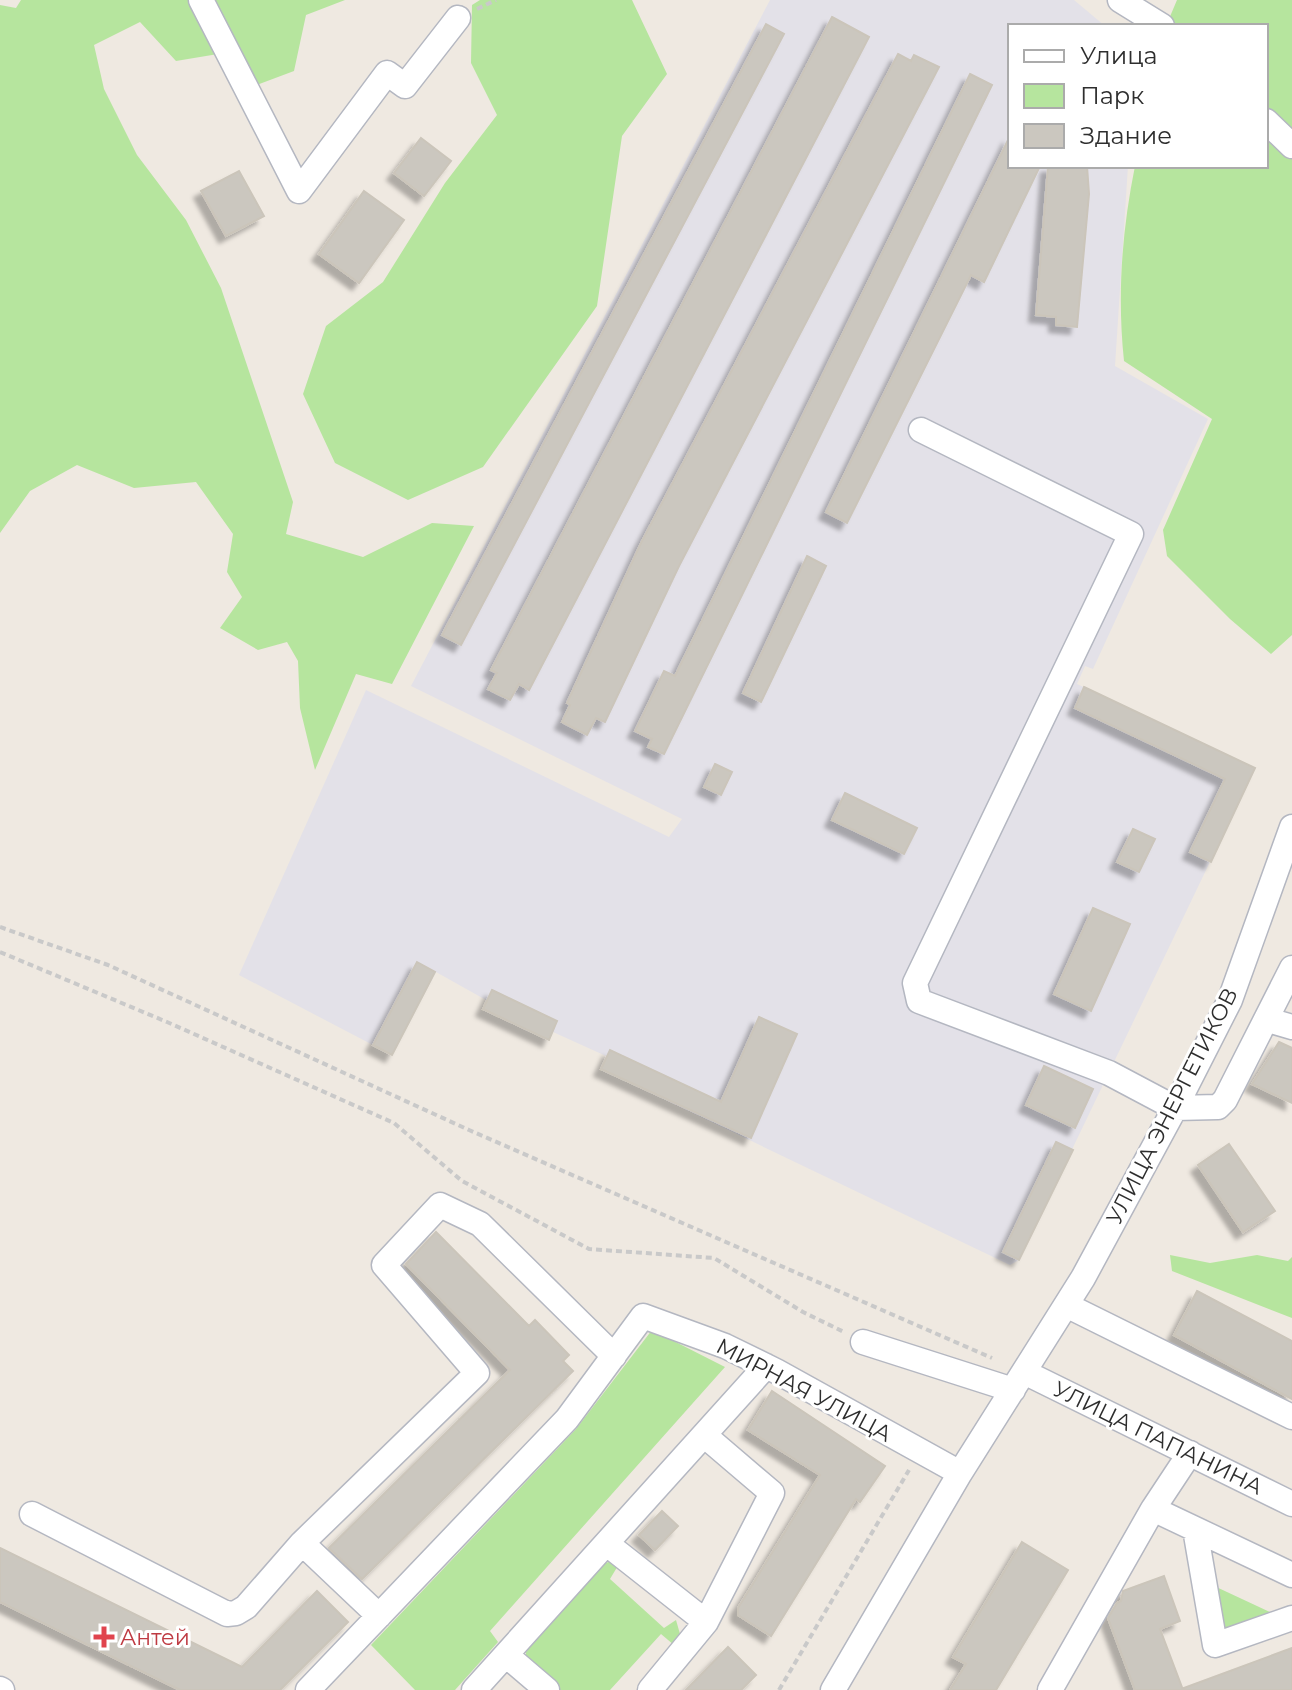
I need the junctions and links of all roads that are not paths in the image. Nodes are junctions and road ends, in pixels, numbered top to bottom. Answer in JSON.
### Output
{"nodes":[{"id":1,"x":201,"y":0,"type":"edge"},
{"id":2,"x":1120,"y":0,"type":"edge"},
{"id":3,"x":458,"y":18,"type":"dead end"},
{"id":4,"x":1159,"y":24,"type":"edge"},
{"id":5,"x":1268,"y":123,"type":"edge"},
{"id":6,"x":1292,"y":146,"type":"edge"},
{"id":7,"x":921,"y":430,"type":"dead end"},
{"id":8,"x":1291,"y":833,"type":"edge"},
{"id":9,"x":1292,"y":968,"type":"edge"},
{"id":10,"x":1268,"y":1020,"type":"junction"},
{"id":11,"x":1292,"y":1027,"type":"edge"},
{"id":12,"x":1175,"y":1108,"type":"junction"},
{"id":13,"x":1066,"y":1305,"type":"junction"},
{"id":14,"x":863,"y":1342,"type":"road end"},
{"id":15,"x":614,"y":1356,"type":"junction"},
{"id":16,"x":766,"y":1366,"type":"junction"},
{"id":17,"x":1018,"y":1381,"type":"junction"},
{"id":18,"x":1292,"y":1417,"type":"edge"},
{"id":19,"x":704,"y":1435,"type":"junction"},
{"id":20,"x":1190,"y":1453,"type":"junction"},
{"id":21,"x":960,"y":1473,"type":"junction"},
{"id":22,"x":1292,"y":1504,"type":"edge"},
{"id":23,"x":1153,"y":1509,"type":"junction"},
{"id":24,"x":32,"y":1514,"type":"dead end"},
{"id":25,"x":1195,"y":1529,"type":"junction"},
{"id":26,"x":302,"y":1543,"type":"junction"},
{"id":27,"x":607,"y":1544,"type":"junction"},
{"id":28,"x":1292,"y":1575,"type":"edge"},
{"id":29,"x":379,"y":1616,"type":"junction"},
{"id":30,"x":1292,"y":1618,"type":"edge"},
{"id":31,"x":706,"y":1622,"type":"junction"},
{"id":32,"x":506,"y":1655,"type":"junction"},
{"id":33,"x":308,"y":1690,"type":"edge"},
{"id":34,"x":474,"y":1690,"type":"edge"},
{"id":35,"x":547,"y":1690,"type":"edge"},
{"id":36,"x":650,"y":1690,"type":"edge"},
{"id":37,"x":833,"y":1690,"type":"edge"},
{"id":38,"x":1050,"y":1690,"type":"edge"}],
"edges":[{"from":1,"to":3,"type":"street"},
{"from":2,"to":4,"type":"street"},
{"from":5,"to":6,"type":"street"},
{"from":7,"to":12,"type":"street"},
{"from":8,"to":12,"type":"street","name":"УЛИЦА ЭНЕРГЕТИКОВ"},
{"from":9,"to":10,"type":"street"},
{"from":10,"to":11,"type":"street"},
{"from":10,"to":12,"type":"street"},
{"from":12,"to":13,"type":"street","name":"УЛИЦА ЭНЕРГЕТИКОВ"},
{"from":13,"to":17,"type":"street","name":"УЛИЦА ЭНЕРГЕТИКОВ"},
{"from":13,"to":18,"type":"street"},
{"from":14,"to":17,"type":"street","name":"УЛИЦА ПАПАНИНА"},
{"from":15,"to":16,"type":"street","name":"МИРНАЯ УЛИЦА"},
{"from":15,"to":26,"type":"street"},
{"from":15,"to":29,"type":"street","name":"МИРНАЯ УЛИЦА"},
{"from":16,"to":19,"type":"street"},
{"from":16,"to":21,"type":"street","name":"МИРНАЯ УЛИЦА"},
{"from":17,"to":20,"type":"street","name":"УЛИЦА ПАПАНИНА"},
{"from":17,"to":21,"type":"street"},
{"from":19,"to":27,"type":"street"},
{"from":19,"to":31,"type":"street"},
{"from":20,"to":22,"type":"street","name":"УЛИЦА ПАПАНИНА"},
{"from":20,"to":23,"type":"street"},
{"from":21,"to":37,"type":"street"},
{"from":23,"to":25,"type":"street"},
{"from":23,"to":38,"type":"street"},
{"from":24,"to":26,"type":"street"},
{"from":25,"to":28,"type":"street"},
{"from":25,"to":30,"type":"street"},
{"from":26,"to":29,"type":"street"},
{"from":27,"to":31,"type":"street"},
{"from":27,"to":32,"type":"street"},
{"from":29,"to":33,"type":"street","name":"МИРНАЯ УЛИЦА"},
{"from":31,"to":36,"type":"street"},
{"from":32,"to":34,"type":"street"},
{"from":32,"to":35,"type":"street"}]}
